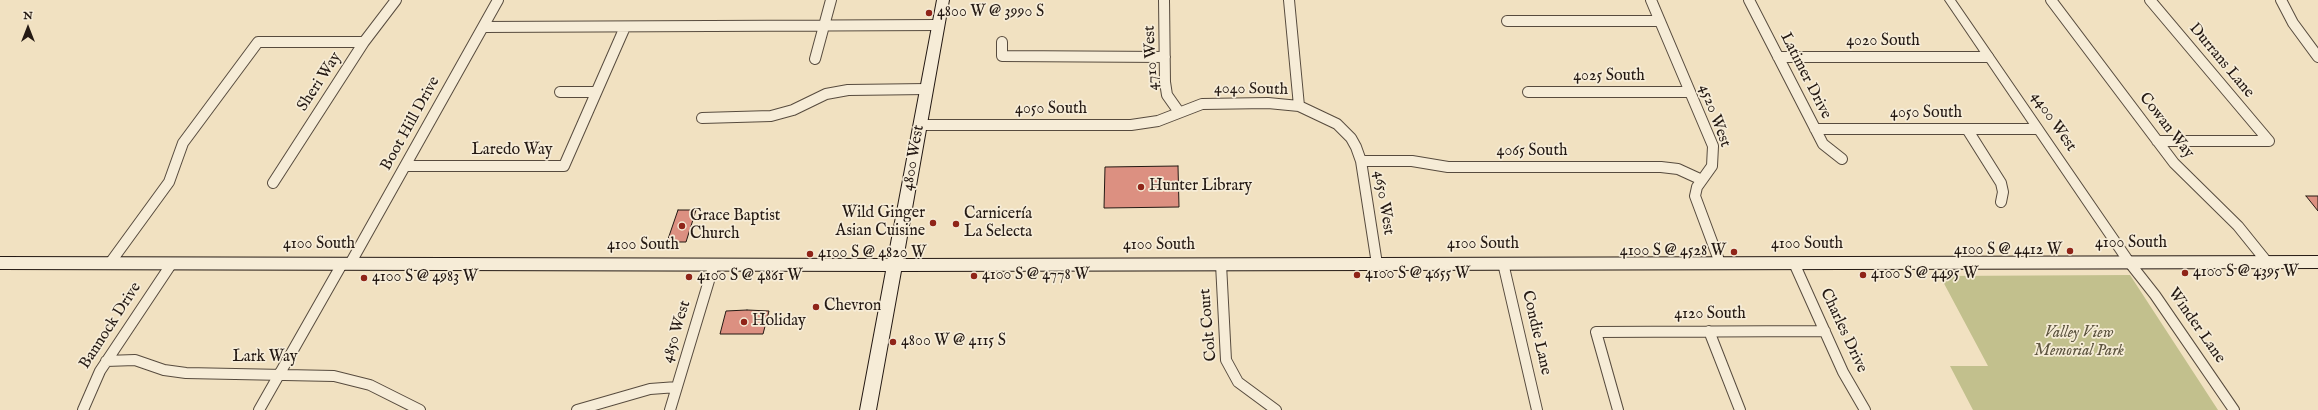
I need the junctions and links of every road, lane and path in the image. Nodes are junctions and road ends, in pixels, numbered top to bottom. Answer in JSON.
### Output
{"nodes":[{"id":1,"x":396,"y":0,"type":"edge"},
{"id":2,"x":498,"y":0,"type":"edge"},
{"id":3,"x":831,"y":0,"type":"edge"},
{"id":4,"x":943,"y":0,"type":"edge"},
{"id":5,"x":1164,"y":0,"type":"edge"},
{"id":6,"x":1288,"y":0,"type":"edge"},
{"id":7,"x":1651,"y":0,"type":"edge"},
{"id":8,"x":1749,"y":0,"type":"edge"},
{"id":9,"x":1950,"y":0,"type":"edge"},
{"id":10,"x":2050,"y":0,"type":"edge"},
{"id":11,"x":2150,"y":0,"type":"edge"},
{"id":12,"x":2281,"y":0,"type":"edge"},
{"id":13,"x":1508,"y":21,"type":"dead end"},
{"id":14,"x":1660,"y":21,"type":"junction"},
{"id":15,"x":938,"y":25,"type":"junction"},
{"id":16,"x":824,"y":26,"type":"junction"},
{"id":17,"x":483,"y":27,"type":"junction"},
{"id":18,"x":625,"y":27,"type":"junction"},
{"id":19,"x":364,"y":42,"type":"junction"},
{"id":20,"x":1002,"y":42,"type":"dead end"},
{"id":21,"x":1988,"y":56,"type":"junction"},
{"id":22,"x":1165,"y":57,"type":"junction"},
{"id":23,"x":1778,"y":57,"type":"junction"},
{"id":24,"x":2318,"y":57,"type":"edge"},
{"id":25,"x":815,"y":59,"type":"dead end"},
{"id":26,"x":926,"y":89,"type":"junction"},
{"id":27,"x":560,"y":92,"type":"dead end"},
{"id":28,"x":596,"y":92,"type":"junction"},
{"id":29,"x":1528,"y":92,"type":"dead end"},
{"id":30,"x":1690,"y":92,"type":"junction"},
{"id":31,"x":1299,"y":106,"type":"junction"},
{"id":32,"x":1179,"y":112,"type":"junction"},
{"id":33,"x":702,"y":118,"type":"dead end"},
{"id":34,"x":920,"y":125,"type":"junction"},
{"id":35,"x":1815,"y":129,"type":"junction"},
{"id":36,"x":1967,"y":129,"type":"junction"},
{"id":37,"x":2037,"y":129,"type":"junction"},
{"id":38,"x":2158,"y":141,"type":"junction"},
{"id":39,"x":1356,"y":147,"type":"joint"},
{"id":40,"x":1842,"y":159,"type":"dead end"},
{"id":41,"x":1361,"y":161,"type":"junction"},
{"id":42,"x":405,"y":166,"type":"junction"},
{"id":43,"x":1702,"y":180,"type":"junction"},
{"id":44,"x":273,"y":183,"type":"dead end"},
{"id":45,"x":2001,"y":202,"type":"dead end"},
{"id":46,"x":2129,"y":262,"type":"junction"},
{"id":47,"x":2267,"y":262,"type":"junction"},
{"id":48,"x":2318,"y":262,"type":"edge"},
{"id":49,"x":0,"y":263,"type":"edge"},
{"id":50,"x":110,"y":263,"type":"junction"},
{"id":51,"x":172,"y":263,"type":"junction"},
{"id":52,"x":1503,"y":263,"type":"junction"},
{"id":53,"x":1720,"y":263,"type":"junction"},
{"id":54,"x":1794,"y":263,"type":"junction"},
{"id":55,"x":346,"y":264,"type":"junction"},
{"id":56,"x":714,"y":264,"type":"junction"},
{"id":57,"x":894,"y":264,"type":"junction"},
{"id":58,"x":1221,"y":264,"type":"junction"},
{"id":59,"x":1377,"y":264,"type":"junction"},
{"id":60,"x":1709,"y":331,"type":"junction"},
{"id":61,"x":1825,"y":331,"type":"junction"},
{"id":62,"x":106,"y":361,"type":"junction"},
{"id":63,"x":280,"y":374,"type":"junction"},
{"id":64,"x":678,"y":387,"type":"junction"},
{"id":65,"x":417,"y":409,"type":"edge"},
{"id":66,"x":83,"y":410,"type":"edge"},
{"id":67,"x":259,"y":410,"type":"edge"},
{"id":68,"x":577,"y":410,"type":"edge"},
{"id":69,"x":670,"y":410,"type":"edge"},
{"id":70,"x":868,"y":410,"type":"edge"},
{"id":71,"x":1276,"y":410,"type":"edge"},
{"id":72,"x":1537,"y":410,"type":"edge"},
{"id":73,"x":1618,"y":410,"type":"edge"},
{"id":74,"x":1740,"y":410,"type":"edge"},
{"id":75,"x":1865,"y":410,"type":"edge"},
{"id":76,"x":2234,"y":410,"type":"edge"}],
"edges":[{"from":1,"to":19,"type":"street","name":"Sheri Way"},
{"from":2,"to":17,"type":"street","name":"Boot Hill Drive"},
{"from":3,"to":16,"type":"street"},
{"from":4,"to":15,"type":"main road","name":"4800 West"},
{"from":5,"to":22,"type":"street","name":"4710 West"},
{"from":6,"to":31,"type":"street"},
{"from":7,"to":14,"type":"street","name":"4520 West"},
{"from":8,"to":23,"type":"street","name":"Latimer Drive"},
{"from":9,"to":21,"type":"street","name":"4400 West"},
{"from":10,"to":38,"type":"street","name":"Cowan Way"},
{"from":11,"to":38,"type":"street","name":"Durrans Lane"},
{"from":12,"to":24,"type":"street"},
{"from":13,"to":14,"type":"street"},
{"from":14,"to":30,"type":"street","name":"4520 West"},
{"from":15,"to":16,"type":"street"},
{"from":15,"to":26,"type":"main road","name":"4800 West"},
{"from":16,"to":18,"type":"street"},
{"from":16,"to":25,"type":"street"},
{"from":17,"to":18,"type":"street"},
{"from":17,"to":42,"type":"street","name":"Boot Hill Drive"},
{"from":18,"to":28,"type":"street","name":"Laredo Way"},
{"from":19,"to":44,"type":"street","name":"Sheri Way"},
{"from":19,"to":50,"type":"street"},
{"from":20,"to":22,"type":"street"},
{"from":21,"to":23,"type":"street","name":"4020 South"},
{"from":21,"to":37,"type":"street","name":"4400 West"},
{"from":22,"to":32,"type":"street","name":"4710 West"},
{"from":23,"to":35,"type":"street","name":"Latimer Drive"},
{"from":26,"to":33,"type":"street"},
{"from":26,"to":34,"type":"main road","name":"4800 West"},
{"from":27,"to":28,"type":"street"},
{"from":28,"to":42,"type":"street","name":"Laredo Way"},
{"from":29,"to":30,"type":"street","name":"4025 South"},
{"from":30,"to":43,"type":"street","name":"4520 West"},
{"from":31,"to":32,"type":"street","name":"4040 South"},
{"from":31,"to":39,"type":"street","name":"4040 South"},
{"from":32,"to":34,"type":"street","name":"4050 South"},
{"from":34,"to":57,"type":"main road","name":"4800 West"},
{"from":35,"to":36,"type":"street","name":"4050 South"},
{"from":35,"to":40,"type":"street","name":"Latimer Drive"},
{"from":36,"to":37,"type":"street","name":"4050 South"},
{"from":36,"to":45,"type":"street"},
{"from":37,"to":46,"type":"street","name":"4400 West"},
{"from":38,"to":47,"type":"street","name":"Cowan Way"},
{"from":39,"to":41,"type":"street","name":"4650 West"},
{"from":41,"to":43,"type":"street","name":"4065 South"},
{"from":41,"to":59,"type":"street","name":"4650 West"},
{"from":42,"to":55,"type":"street","name":"Boot Hill Drive"},
{"from":43,"to":53,"type":"street","name":"4520 West"},
{"from":46,"to":47,"type":"main road","name":"4100 South"},
{"from":46,"to":54,"type":"main road","name":"4100 South"},
{"from":46,"to":76,"type":"street","name":"Winder Lane"},
{"from":47,"to":48,"type":"main road","name":"4100 South"},
{"from":49,"to":50,"type":"main road","name":"4100 South"},
{"from":50,"to":51,"type":"main road","name":"4100 South"},
{"from":51,"to":55,"type":"main road","name":"4100 South"},
{"from":51,"to":62,"type":"street","name":"Bannock Drive"},
{"from":52,"to":53,"type":"main road","name":"4100 South"},
{"from":52,"to":59,"type":"main road","name":"4100 South"},
{"from":52,"to":72,"type":"street","name":"Condie Lane"},
{"from":53,"to":54,"type":"main road","name":"4100 South"},
{"from":54,"to":61,"type":"street","name":"Charles Drive"},
{"from":55,"to":56,"type":"main road","name":"4100 South"},
{"from":55,"to":63,"type":"street","name":"Boot Hill Drive"},
{"from":56,"to":57,"type":"main road","name":"4100 South"},
{"from":56,"to":64,"type":"street","name":"4850 West"},
{"from":57,"to":58,"type":"main road","name":"4100 South"},
{"from":57,"to":70,"type":"main road","name":"4800 West"},
{"from":58,"to":59,"type":"main road","name":"4100 South"},
{"from":58,"to":71,"type":"street","name":"Colt Court"},
{"from":60,"to":61,"type":"street","name":"4120 South"},
{"from":60,"to":73,"type":"street","name":"4120 South"},
{"from":60,"to":74,"type":"street"},
{"from":61,"to":75,"type":"street","name":"Charles Drive"},
{"from":62,"to":63,"type":"street","name":"Lark Way"},
{"from":62,"to":66,"type":"street","name":"Bannock Drive"},
{"from":63,"to":65,"type":"street","name":"Lark Way"},
{"from":63,"to":67,"type":"street","name":"Boot Hill Drive"},
{"from":64,"to":68,"type":"street"},
{"from":64,"to":69,"type":"street","name":"4850 West"}]}
